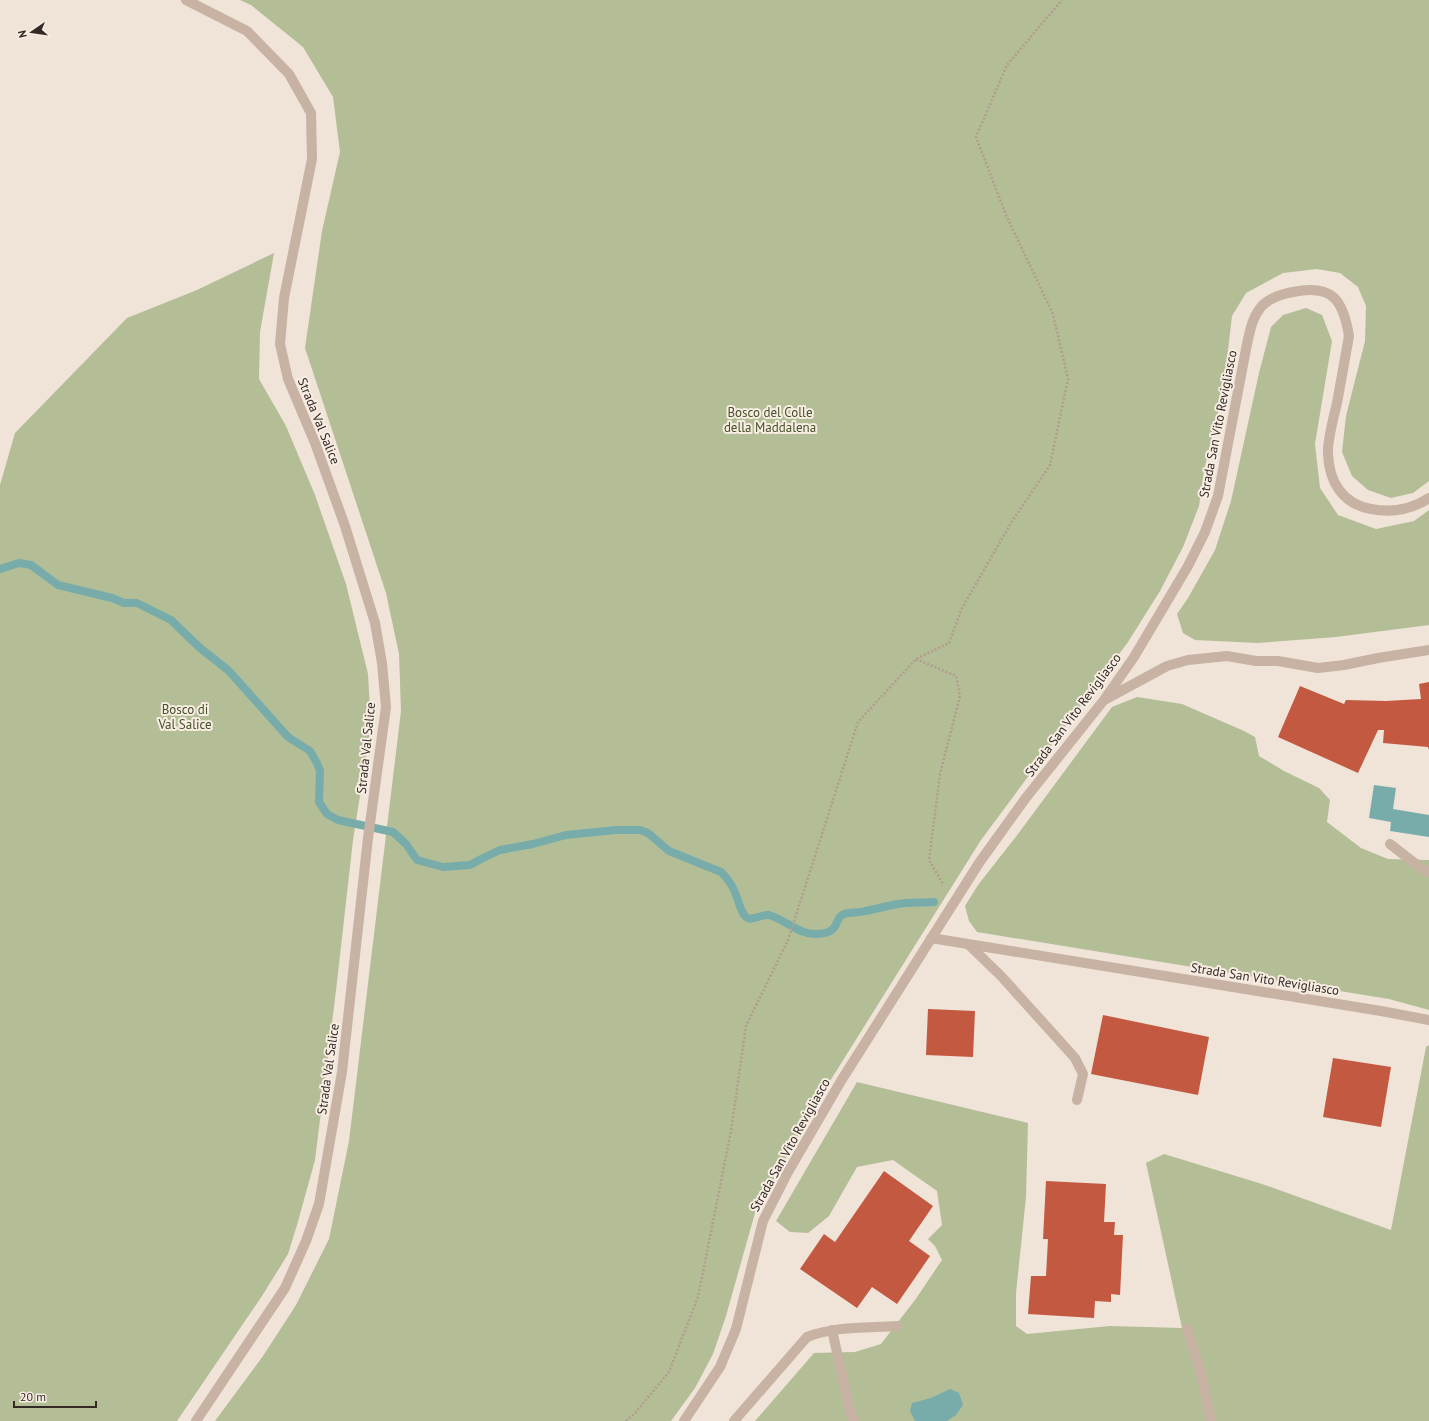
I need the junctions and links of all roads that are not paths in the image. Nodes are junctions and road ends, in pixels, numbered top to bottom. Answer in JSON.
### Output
{"nodes":[{"id":1,"x":186,"y":0,"type":"edge"},
{"id":2,"x":1429,"y":498,"type":"edge"},
{"id":3,"x":1429,"y":650,"type":"edge"},
{"id":4,"x":1104,"y":700,"type":"junction"},
{"id":5,"x":1390,"y":844,"type":"dead end"},
{"id":6,"x":1429,"y":872,"type":"edge"},
{"id":7,"x":931,"y":938,"type":"junction"},
{"id":8,"x":969,"y":945,"type":"junction"},
{"id":9,"x":1429,"y":1020,"type":"edge"},
{"id":10,"x":1077,"y":1100,"type":"dead end"},
{"id":11,"x":897,"y":1326,"type":"dead end"},
{"id":12,"x":832,"y":1330,"type":"junction"},
{"id":13,"x":1187,"y":1330,"type":"dead end"},
{"id":14,"x":196,"y":1421,"type":"edge"},
{"id":15,"x":684,"y":1421,"type":"edge"},
{"id":16,"x":734,"y":1421,"type":"edge"},
{"id":17,"x":854,"y":1421,"type":"edge"},
{"id":18,"x":1211,"y":1421,"type":"edge"}],
"edges":[{"from":1,"to":14,"type":"street","name":"Strada Val Salice"},
{"from":2,"to":4,"type":"street","name":"Strada San Vito Revigliasco"},
{"from":3,"to":4,"type":"street"},
{"from":4,"to":7,"type":"street","name":"Strada San Vito Revigliasco"},
{"from":5,"to":6,"type":"street"},
{"from":7,"to":8,"type":"street","name":"Strada San Vito Revigliasco"},
{"from":7,"to":15,"type":"street","name":"Strada San Vito Revigliasco"},
{"from":8,"to":9,"type":"street","name":"Strada San Vito Revigliasco"},
{"from":8,"to":10,"type":"street"},
{"from":11,"to":12,"type":"street"},
{"from":12,"to":16,"type":"street"},
{"from":12,"to":17,"type":"street"},
{"from":13,"to":18,"type":"street"}]}
